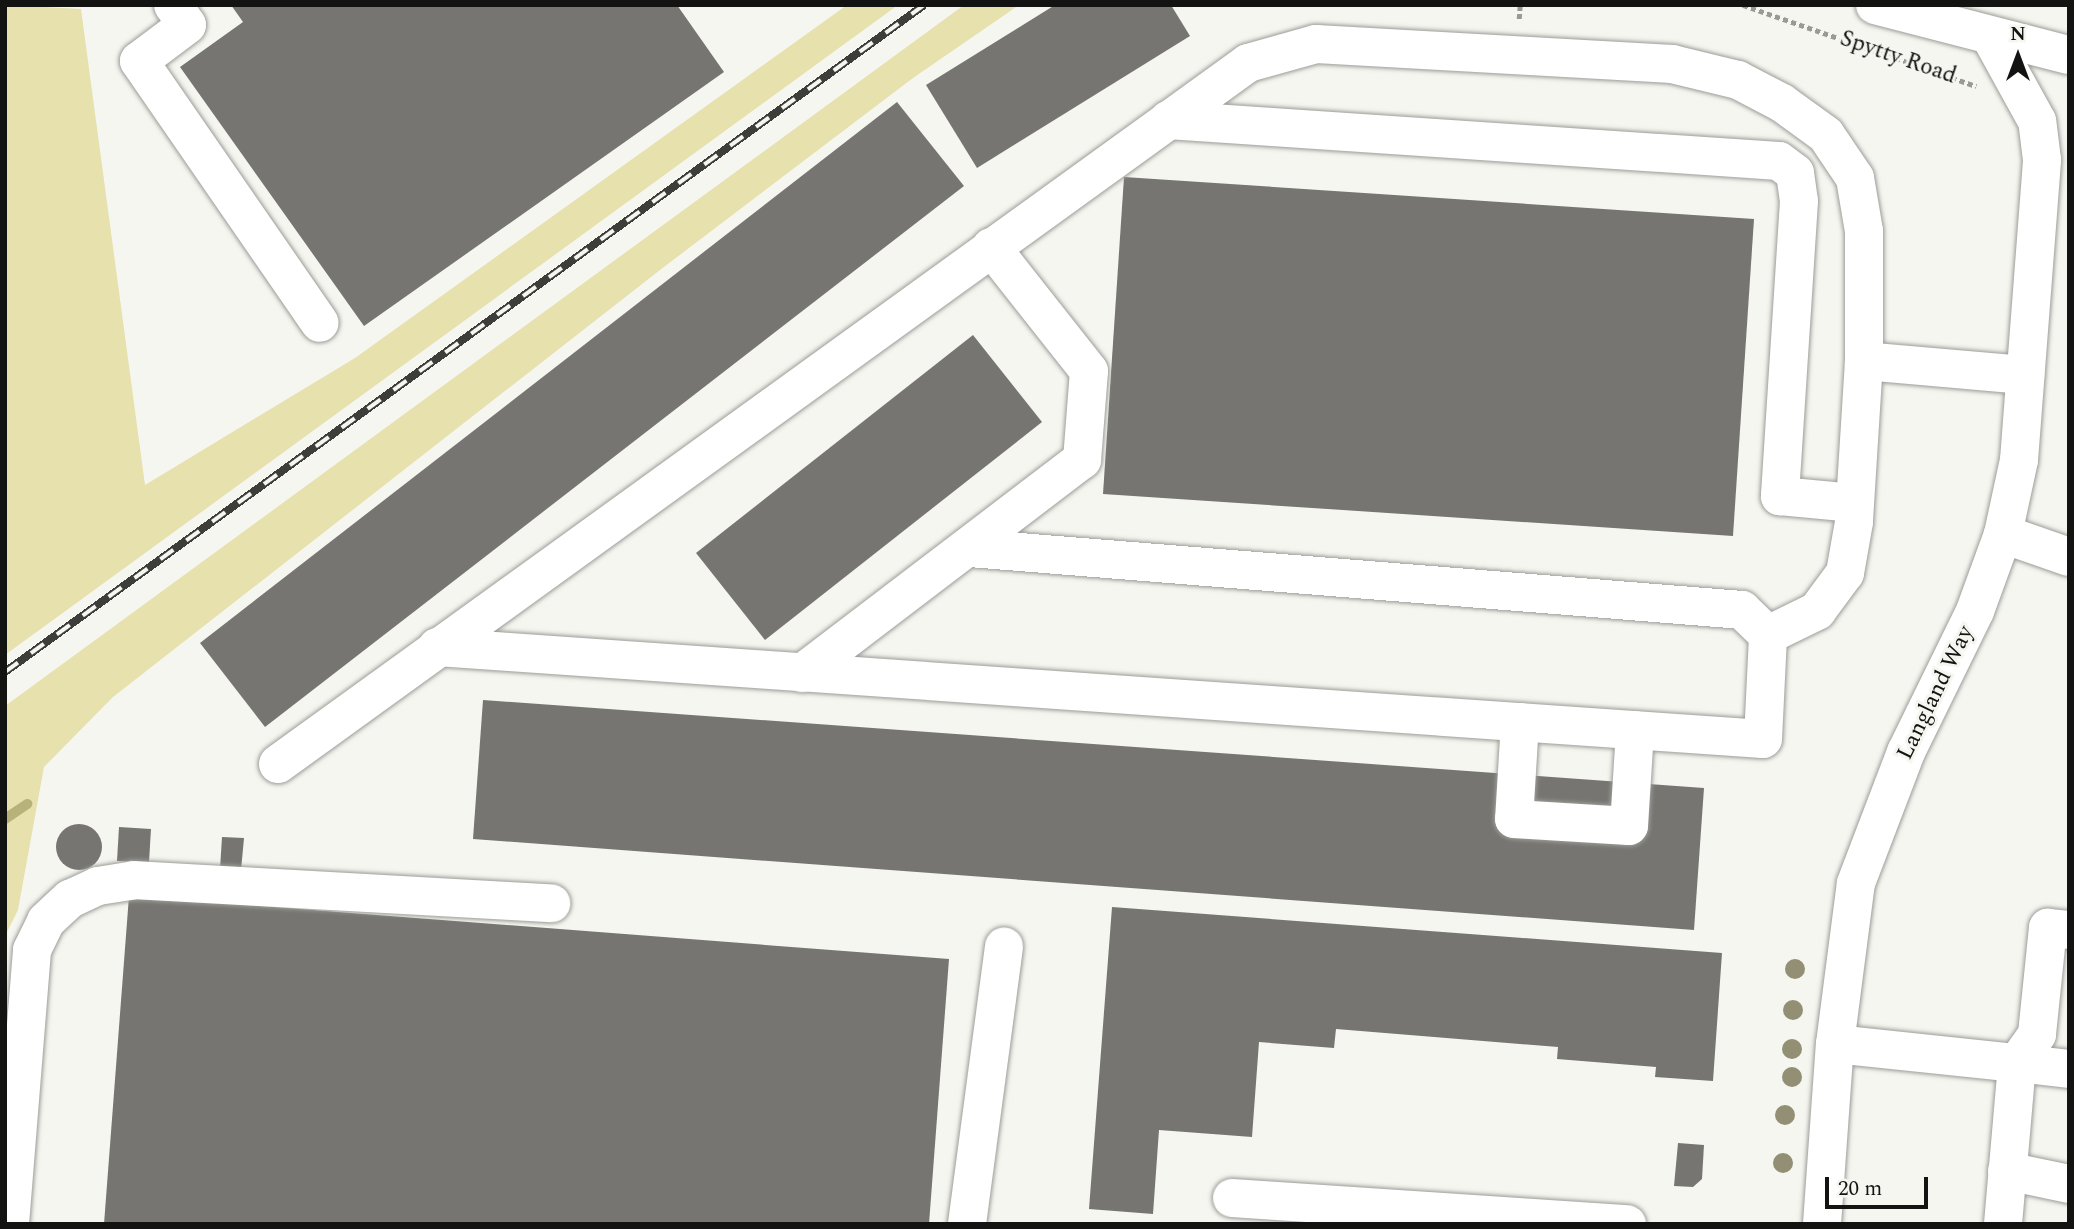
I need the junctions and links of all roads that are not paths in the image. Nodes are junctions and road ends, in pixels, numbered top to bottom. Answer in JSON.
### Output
{"nodes":[{"id":1,"x":173,"y":5,"type":"edge"},
{"id":2,"x":1875,"y":5,"type":"edge"},
{"id":3,"x":1990,"y":36,"type":"junction"},
{"id":4,"x":2069,"y":55,"type":"edge"},
{"id":5,"x":1168,"y":120,"type":"junction"},
{"id":6,"x":2069,"y":121,"type":"edge"},
{"id":7,"x":2042,"y":160,"type":"junction"},
{"id":8,"x":991,"y":247,"type":"junction"},
{"id":9,"x":320,"y":323,"type":"dead end"},
{"id":10,"x":1864,"y":361,"type":"junction"},
{"id":11,"x":2025,"y":374,"type":"junction"},
{"id":12,"x":1854,"y":503,"type":"junction"},
{"id":13,"x":2003,"y":534,"type":"junction"},
{"id":14,"x":969,"y":548,"type":"junction"},
{"id":15,"x":2069,"y":557,"type":"edge"},
{"id":16,"x":1768,"y":635,"type":"junction"},
{"id":17,"x":437,"y":648,"type":"junction"},
{"id":18,"x":802,"y":673,"type":"junction"},
{"id":19,"x":1520,"y":722,"type":"junction"},
{"id":20,"x":1635,"y":730,"type":"junction"},
{"id":21,"x":278,"y":764,"type":"dead end"},
{"id":22,"x":551,"y":903,"type":"dead end"},
{"id":23,"x":2069,"y":930,"type":"edge"},
{"id":24,"x":1004,"y":946,"type":"dead end"},
{"id":25,"x":1835,"y":1044,"type":"junction"},
{"id":26,"x":2017,"y":1063,"type":"junction"},
{"id":27,"x":2069,"y":1069,"type":"edge"},
{"id":28,"x":2007,"y":1171,"type":"junction"},
{"id":29,"x":2069,"y":1184,"type":"edge"},
{"id":30,"x":1232,"y":1198,"type":"dead end"},
{"id":31,"x":10,"y":1224,"type":"edge"},
{"id":32,"x":967,"y":1224,"type":"edge"},
{"id":33,"x":1627,"y":1224,"type":"edge"},
{"id":34,"x":1822,"y":1224,"type":"edge"},
{"id":35,"x":2003,"y":1224,"type":"edge"}],
"edges":[{"from":1,"to":9,"type":"street"},
{"from":2,"to":3,"type":"street","name":"Spytty Road"},
{"from":3,"to":4,"type":"street","name":"Spytty Road"},
{"from":3,"to":7,"type":"street","name":"Langland Way"},
{"from":5,"to":8,"type":"street"},
{"from":5,"to":10,"type":"street"},
{"from":5,"to":12,"type":"street"},
{"from":6,"to":7,"type":"street"},
{"from":7,"to":11,"type":"street","name":"Langland Way"},
{"from":8,"to":14,"type":"street"},
{"from":8,"to":17,"type":"street"},
{"from":10,"to":11,"type":"street"},
{"from":10,"to":12,"type":"street"},
{"from":11,"to":13,"type":"street","name":"Langland Way"},
{"from":12,"to":16,"type":"street"},
{"from":13,"to":15,"type":"street"},
{"from":13,"to":25,"type":"street","name":"Langland Way"},
{"from":14,"to":16,"type":"street"},
{"from":14,"to":18,"type":"street"},
{"from":16,"to":20,"type":"street"},
{"from":17,"to":18,"type":"street"},
{"from":17,"to":21,"type":"street"},
{"from":18,"to":19,"type":"street"},
{"from":19,"to":20,"type":"street"},
{"from":19,"to":20,"type":"street"},
{"from":22,"to":31,"type":"street"},
{"from":23,"to":26,"type":"street"},
{"from":24,"to":32,"type":"street"},
{"from":25,"to":26,"type":"street"},
{"from":25,"to":34,"type":"street","name":"Langland Way"},
{"from":26,"to":27,"type":"street"},
{"from":26,"to":28,"type":"street"},
{"from":28,"to":29,"type":"street"},
{"from":28,"to":35,"type":"street"},
{"from":30,"to":33,"type":"street"}]}
